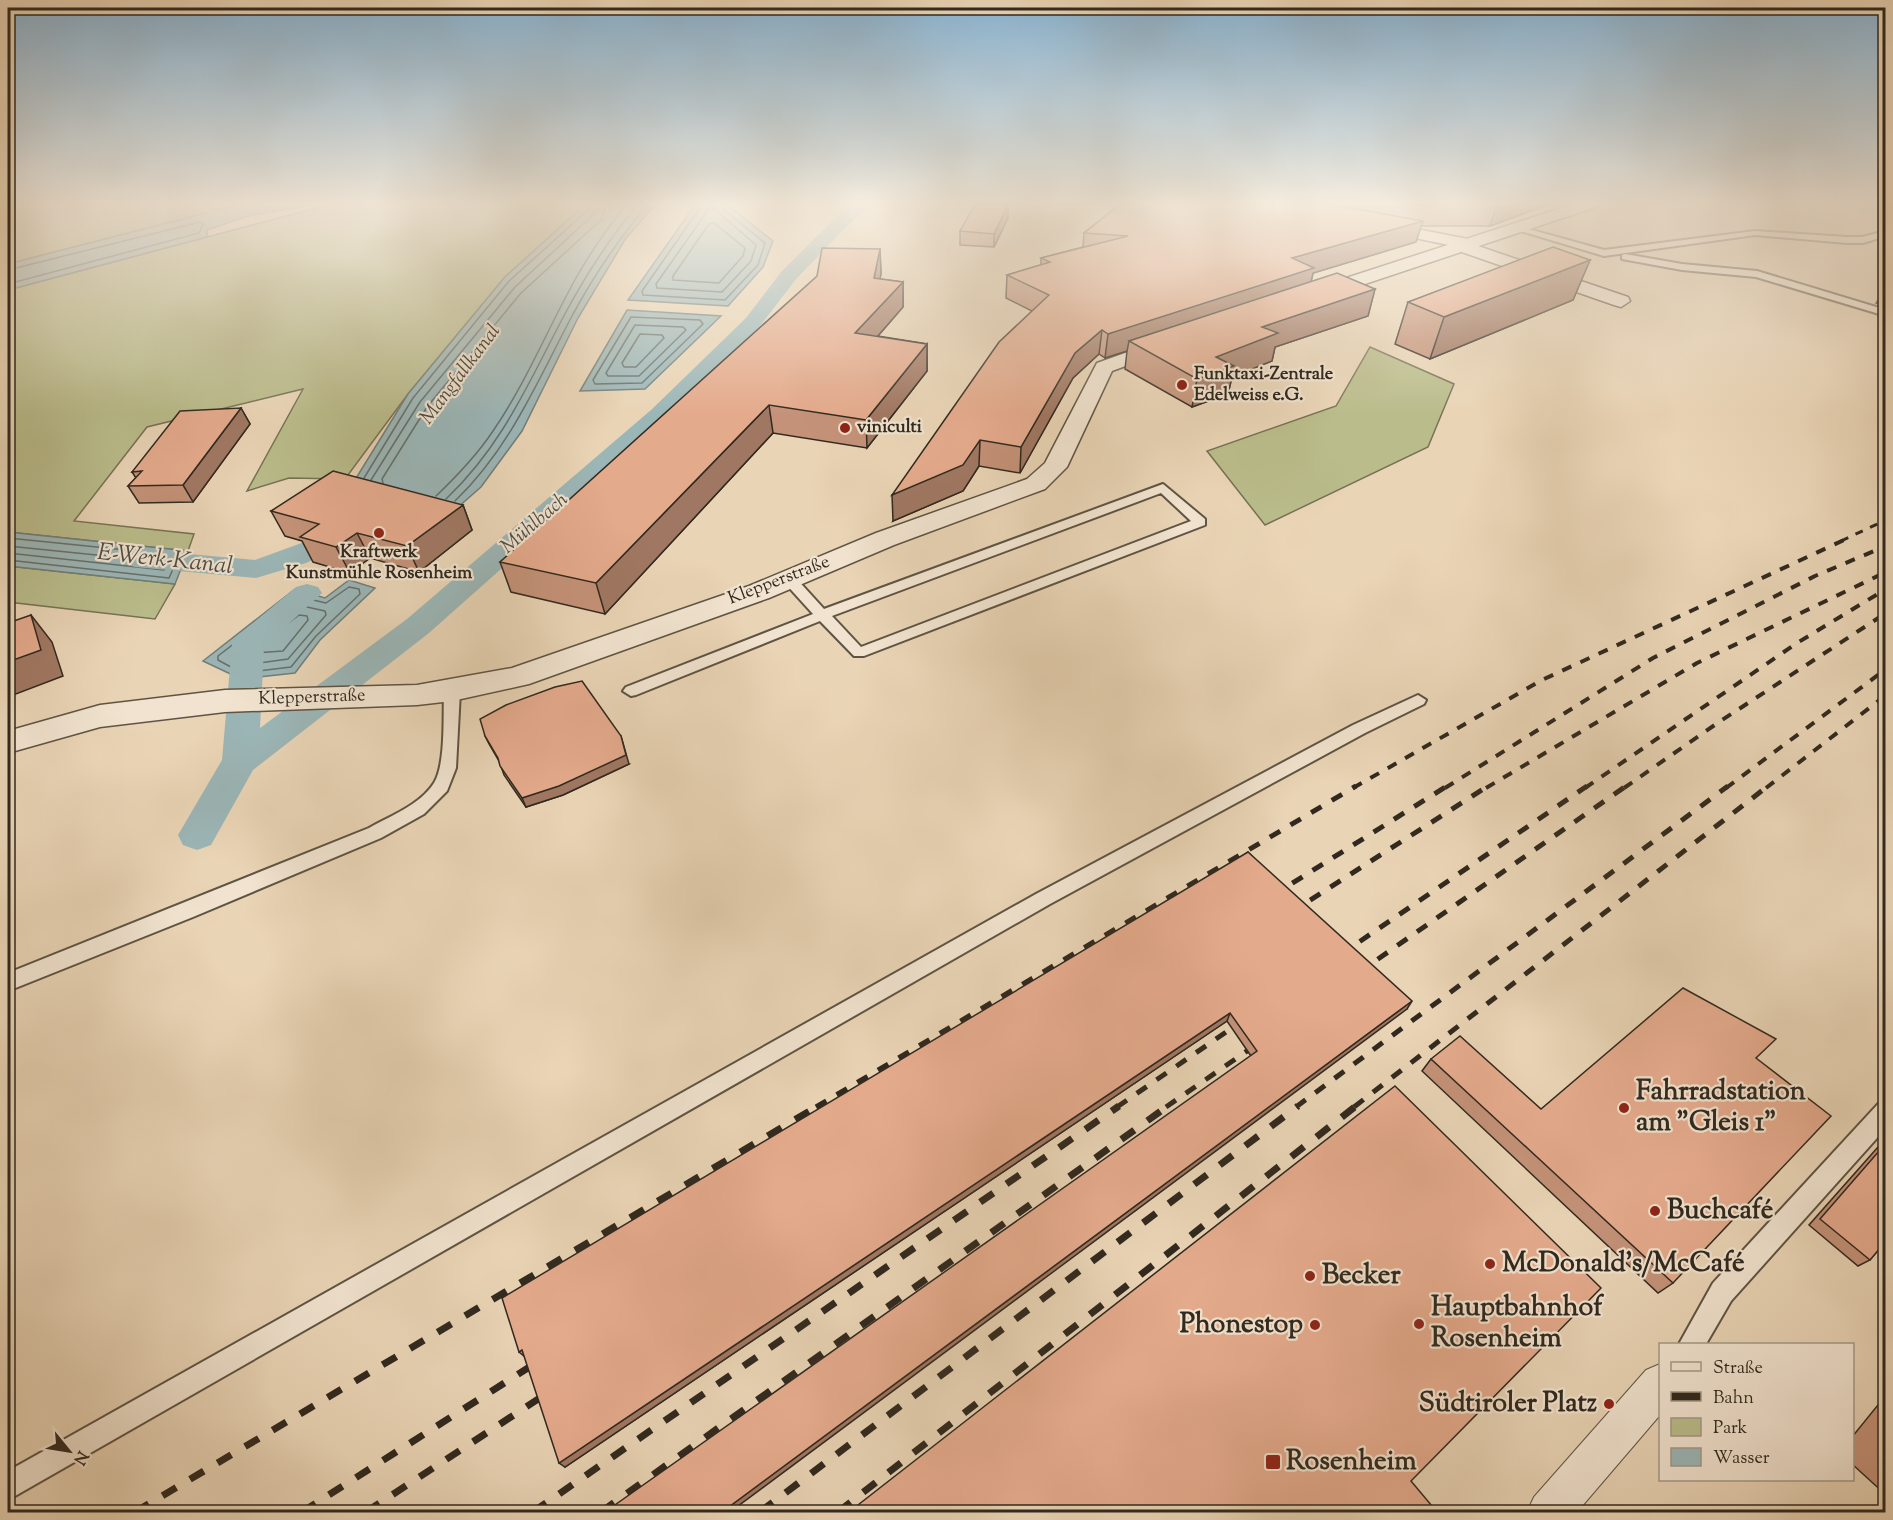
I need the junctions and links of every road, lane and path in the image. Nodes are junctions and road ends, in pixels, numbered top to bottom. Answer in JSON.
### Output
{"nodes":[{"id":1,"x":1379,"y":273,"type":"edge"},
{"id":2,"x":1542,"y":273,"type":"edge"},
{"id":3,"x":1746,"y":273,"type":"edge"},
{"id":4,"x":1621,"y":301,"type":"dead end"},
{"id":5,"x":1291,"y":302,"type":"edge"},
{"id":6,"x":1886,"y":313,"type":"edge"},
{"id":7,"x":1191,"y":336,"type":"edge"},
{"id":8,"x":789,"y":579,"type":"junction"},
{"id":9,"x":822,"y":615,"type":"junction"},
{"id":10,"x":452,"y":691,"type":"junction"},
{"id":11,"x":631,"y":691,"type":"dead end"},
{"id":12,"x":1418,"y":700,"type":"dead end"},
{"id":13,"x":8,"y":742,"type":"edge"},
{"id":14,"x":8,"y":982,"type":"edge"},
{"id":15,"x":1886,"y":1111,"type":"edge"},
{"id":16,"x":1693,"y":1343,"type":"edge"},
{"id":17,"x":1659,"y":1385,"type":"edge"},
{"id":18,"x":8,"y":1486,"type":"edge"},
{"id":19,"x":1549,"y":1512,"type":"edge"}],
"edges":[{"from":1,"to":5,"type":"street"},
{"from":2,"to":4,"type":"street"},
{"from":3,"to":6,"type":"lane"},
{"from":7,"to":8,"type":"street","name":"Klepperstraße"},
{"from":8,"to":9,"type":"lane"},
{"from":8,"to":10,"type":"street","name":"Klepperstraße"},
{"from":9,"to":9,"type":"lane"},
{"from":9,"to":11,"type":"lane"},
{"from":10,"to":13,"type":"street","name":"Klepperstraße"},
{"from":10,"to":14,"type":"lane"},
{"from":12,"to":18,"type":"lane"},
{"from":15,"to":16,"type":"lane"},
{"from":17,"to":19,"type":"street"}]}
